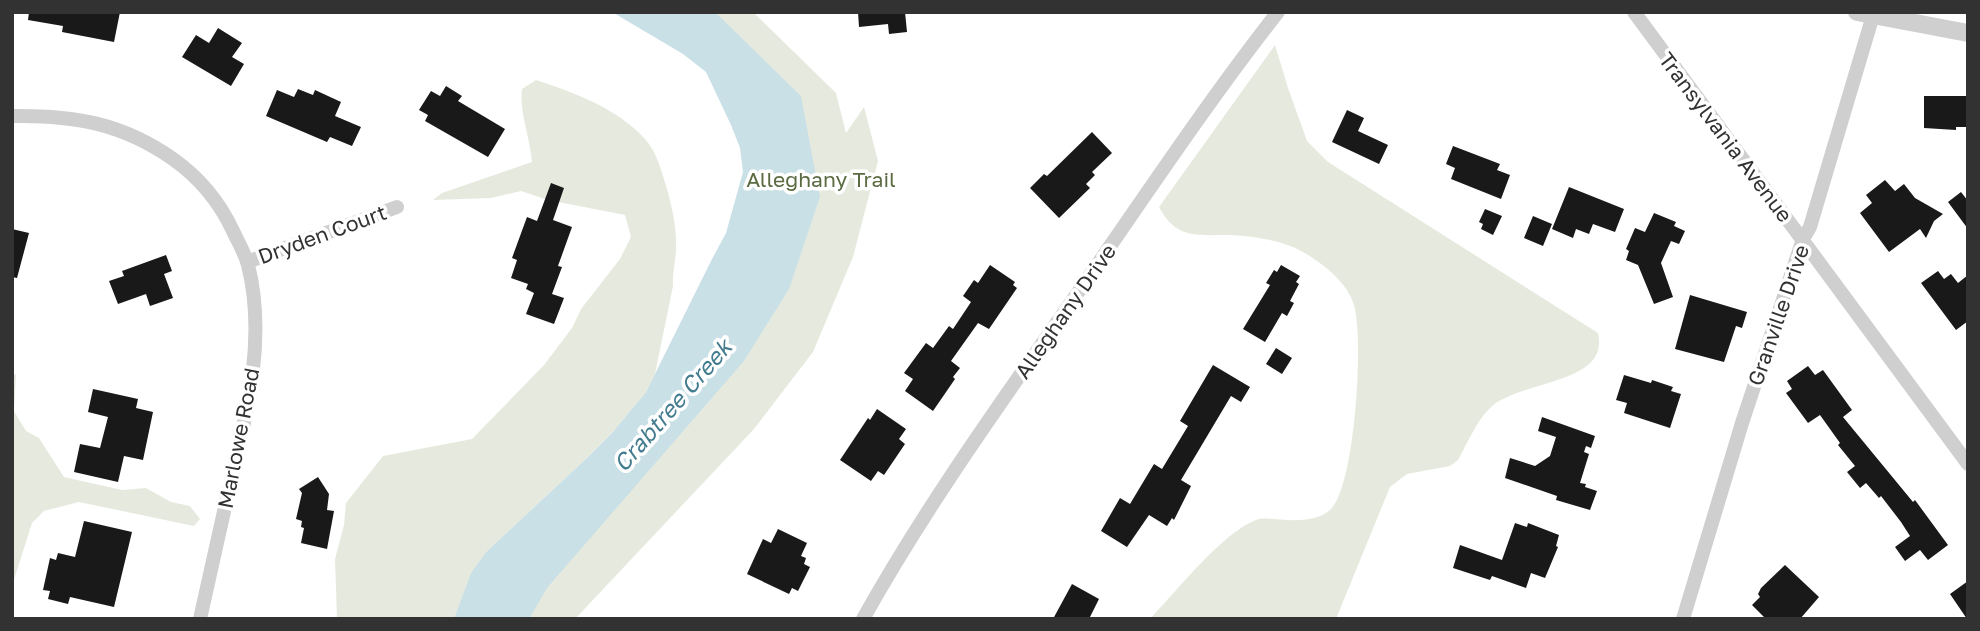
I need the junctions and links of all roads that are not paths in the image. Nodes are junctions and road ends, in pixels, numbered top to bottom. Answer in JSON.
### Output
{"nodes":[{"id":1,"x":1279,"y":12,"type":"edge"},
{"id":2,"x":1634,"y":12,"type":"edge"},
{"id":3,"x":1868,"y":13,"type":"edge"},
{"id":4,"x":1968,"y":33,"type":"edge"},
{"id":5,"x":12,"y":116,"type":"edge"},
{"id":6,"x":397,"y":206,"type":"dead end"},
{"id":7,"x":1803,"y":239,"type":"junction"},
{"id":8,"x":247,"y":262,"type":"junction"},
{"id":9,"x":1968,"y":464,"type":"edge"},
{"id":10,"x":200,"y":619,"type":"edge"},
{"id":11,"x":863,"y":619,"type":"edge"},
{"id":12,"x":1683,"y":619,"type":"edge"}],
"edges":[{"from":1,"to":11,"type":"street","name":"Alleghany Drive"},
{"from":2,"to":7,"type":"street","name":"Transylvania Avenue"},
{"from":3,"to":4,"type":"street"},
{"from":3,"to":7,"type":"street","name":"Granville Drive"},
{"from":5,"to":8,"type":"street","name":"Marlowe Road"},
{"from":6,"to":8,"type":"street","name":"Dryden Court"},
{"from":7,"to":9,"type":"street","name":"Transylvania Avenue"},
{"from":7,"to":12,"type":"street","name":"Granville Drive"},
{"from":8,"to":10,"type":"street","name":"Marlowe Road"}]}
